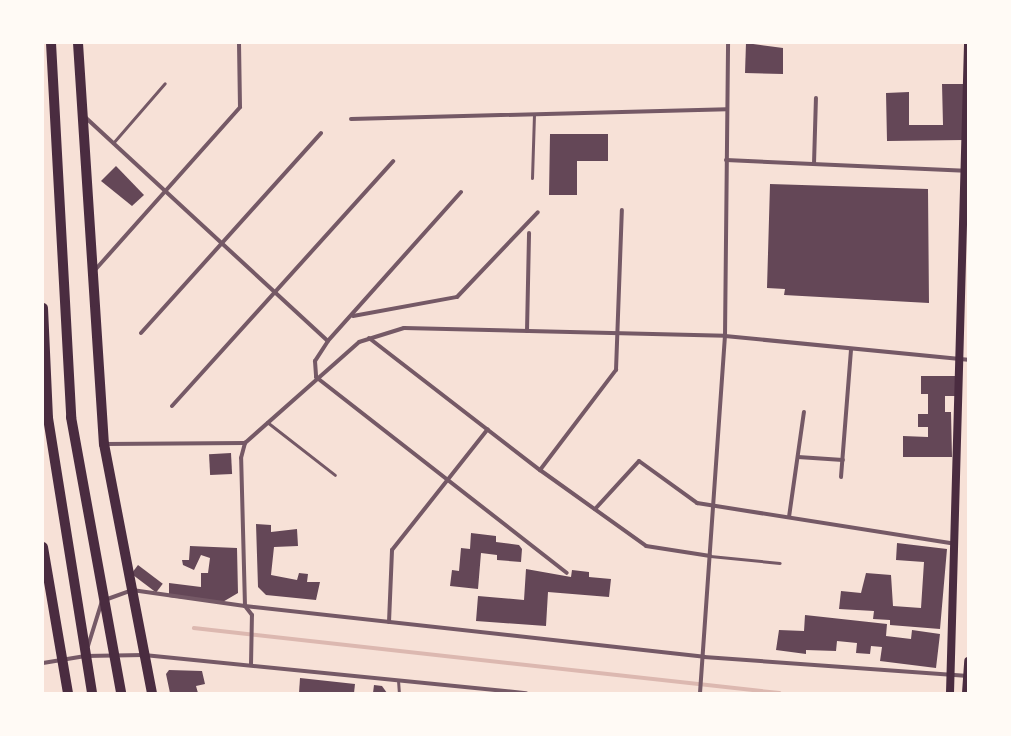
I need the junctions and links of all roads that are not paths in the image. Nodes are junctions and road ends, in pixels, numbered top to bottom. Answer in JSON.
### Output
{"nodes":[{"id":1,"x":51,"y":43,"type":"edge"},
{"id":2,"x":78,"y":43,"type":"edge"},
{"id":3,"x":239,"y":43,"type":"edge"},
{"id":4,"x":728,"y":43,"type":"edge"},
{"id":5,"x":968,"y":44,"type":"edge"},
{"id":6,"x":165,"y":83,"type":"dead end"},
{"id":7,"x":816,"y":98,"type":"dead end"},
{"id":8,"x":727,"y":109,"type":"junction"},
{"id":9,"x":80,"y":113,"type":"junction"},
{"id":10,"x":534,"y":114,"type":"junction"},
{"id":11,"x":351,"y":119,"type":"dead end"},
{"id":12,"x":320,"y":133,"type":"dead end"},
{"id":13,"x":112,"y":144,"type":"junction"},
{"id":14,"x":726,"y":160,"type":"junction"},
{"id":15,"x":393,"y":161,"type":"dead end"},
{"id":16,"x":814,"y":164,"type":"junction"},
{"id":17,"x":965,"y":171,"type":"junction"},
{"id":18,"x":532,"y":178,"type":"dead end"},
{"id":19,"x":164,"y":190,"type":"junction"},
{"id":20,"x":461,"y":192,"type":"dead end"},
{"id":21,"x":622,"y":210,"type":"dead end"},
{"id":22,"x":538,"y":212,"type":"dead end"},
{"id":23,"x":529,"y":233,"type":"dead end"},
{"id":24,"x":220,"y":242,"type":"junction"},
{"id":25,"x":92,"y":273,"type":"junction"},
{"id":26,"x":276,"y":294,"type":"junction"},
{"id":27,"x":43,"y":308,"type":"edge"},
{"id":28,"x":352,"y":316,"type":"junction"},
{"id":29,"x":527,"y":331,"type":"junction"},
{"id":30,"x":142,"y":333,"type":"dead end"},
{"id":31,"x":619,"y":333,"type":"junction"},
{"id":32,"x":724,"y":336,"type":"junction"},
{"id":33,"x":369,"y":338,"type":"junction"},
{"id":34,"x":328,"y":341,"type":"junction"},
{"id":35,"x":851,"y":349,"type":"junction"},
{"id":36,"x":964,"y":360,"type":"edge"},
{"id":37,"x":316,"y":377,"type":"junction"},
{"id":38,"x":172,"y":406,"type":"dead end"},
{"id":39,"x":804,"y":412,"type":"dead end"},
{"id":40,"x":266,"y":422,"type":"junction"},
{"id":41,"x":488,"y":429,"type":"junction"},
{"id":42,"x":245,"y":443,"type":"junction"},
{"id":43,"x":104,"y":444,"type":"junction"},
{"id":44,"x":798,"y":458,"type":"junction"},
{"id":45,"x":843,"y":460,"type":"junction"},
{"id":46,"x":540,"y":470,"type":"junction"},
{"id":47,"x":335,"y":475,"type":"dead end"},
{"id":48,"x":841,"y":477,"type":"dead end"},
{"id":49,"x":446,"y":481,"type":"junction"},
{"id":50,"x":713,"y":505,"type":"junction"},
{"id":51,"x":595,"y":509,"type":"junction"},
{"id":52,"x":789,"y":517,"type":"junction"},
{"id":53,"x":955,"y":544,"type":"junction"},
{"id":54,"x":43,"y":547,"type":"edge"},
{"id":55,"x":710,"y":556,"type":"junction"},
{"id":56,"x":780,"y":563,"type":"dead end"},
{"id":57,"x":567,"y":573,"type":"dead end"},
{"id":58,"x":132,"y":590,"type":"junction"},
{"id":59,"x":102,"y":601,"type":"junction"},
{"id":60,"x":245,"y":606,"type":"junction"},
{"id":61,"x":389,"y":622,"type":"junction"},
{"id":62,"x":114,"y":654,"type":"junction"},
{"id":63,"x":144,"y":655,"type":"junction"},
{"id":64,"x":85,"y":656,"type":"junction"},
{"id":65,"x":704,"y":657,"type":"junction"},
{"id":66,"x":62,"y":660,"type":"junction"},
{"id":67,"x":968,"y":661,"type":"edge"},
{"id":68,"x":43,"y":663,"type":"edge"},
{"id":69,"x":251,"y":665,"type":"junction"},
{"id":70,"x":951,"y":679,"type":"junction"},
{"id":71,"x":968,"y":679,"type":"edge"},
{"id":72,"x":398,"y":680,"type":"junction"},
{"id":73,"x":68,"y":693,"type":"edge"},
{"id":74,"x":92,"y":693,"type":"edge"},
{"id":75,"x":121,"y":693,"type":"edge"},
{"id":76,"x":152,"y":693,"type":"edge"},
{"id":77,"x":399,"y":693,"type":"edge"},
{"id":78,"x":526,"y":693,"type":"edge"},
{"id":79,"x":700,"y":693,"type":"edge"},
{"id":80,"x":950,"y":693,"type":"edge"},
{"id":81,"x":966,"y":693,"type":"edge"}],
"edges":[{"from":1,"to":59,"type":"main road"},
{"from":2,"to":9,"type":"main road"},
{"from":3,"to":19,"type":"street"},
{"from":4,"to":8,"type":"street"},
{"from":5,"to":17,"type":"main road"},
{"from":6,"to":13,"type":"lane"},
{"from":7,"to":16,"type":"street"},
{"from":8,"to":10,"type":"street"},
{"from":8,"to":14,"type":"street"},
{"from":9,"to":13,"type":"street"},
{"from":9,"to":25,"type":"main road"},
{"from":10,"to":11,"type":"street"},
{"from":10,"to":18,"type":"lane"},
{"from":12,"to":24,"type":"street"},
{"from":13,"to":19,"type":"street"},
{"from":14,"to":16,"type":"street"},
{"from":14,"to":32,"type":"street"},
{"from":15,"to":26,"type":"street"},
{"from":16,"to":17,"type":"street"},
{"from":17,"to":36,"type":"main road"},
{"from":19,"to":24,"type":"street"},
{"from":19,"to":25,"type":"street"},
{"from":20,"to":28,"type":"street"},
{"from":21,"to":31,"type":"street"},
{"from":22,"to":28,"type":"street"},
{"from":23,"to":29,"type":"street"},
{"from":24,"to":26,"type":"street"},
{"from":24,"to":30,"type":"street"},
{"from":25,"to":43,"type":"main road"},
{"from":26,"to":34,"type":"street"},
{"from":26,"to":38,"type":"street"},
{"from":27,"to":64,"type":"main road"},
{"from":28,"to":34,"type":"street"},
{"from":29,"to":31,"type":"street"},
{"from":29,"to":33,"type":"street"},
{"from":31,"to":32,"type":"street"},
{"from":31,"to":46,"type":"street"},
{"from":32,"to":35,"type":"street"},
{"from":32,"to":50,"type":"street"},
{"from":33,"to":37,"type":"street"},
{"from":33,"to":41,"type":"street"},
{"from":34,"to":37,"type":"street"},
{"from":35,"to":36,"type":"street"},
{"from":35,"to":45,"type":"street"},
{"from":36,"to":53,"type":"main road"},
{"from":37,"to":40,"type":"street"},
{"from":37,"to":49,"type":"street"},
{"from":39,"to":44,"type":"street"},
{"from":40,"to":42,"type":"street"},
{"from":40,"to":47,"type":"lane"},
{"from":41,"to":46,"type":"street"},
{"from":41,"to":49,"type":"street"},
{"from":42,"to":43,"type":"street"},
{"from":42,"to":60,"type":"street"},
{"from":43,"to":58,"type":"main road"},
{"from":44,"to":45,"type":"street"},
{"from":44,"to":52,"type":"street"},
{"from":45,"to":48,"type":"street"},
{"from":46,"to":51,"type":"street"},
{"from":49,"to":57,"type":"street"},
{"from":49,"to":61,"type":"street"},
{"from":50,"to":51,"type":"street"},
{"from":50,"to":52,"type":"street"},
{"from":50,"to":55,"type":"street"},
{"from":51,"to":55,"type":"street"},
{"from":52,"to":53,"type":"street"},
{"from":53,"to":70,"type":"main road"},
{"from":54,"to":66,"type":"main road"},
{"from":55,"to":56,"type":"lane"},
{"from":55,"to":65,"type":"street"},
{"from":58,"to":59,"type":"street"},
{"from":58,"to":60,"type":"street"},
{"from":58,"to":63,"type":"main road"},
{"from":59,"to":62,"type":"main road"},
{"from":59,"to":64,"type":"street"},
{"from":60,"to":61,"type":"street"},
{"from":60,"to":69,"type":"street"},
{"from":61,"to":65,"type":"street"},
{"from":62,"to":63,"type":"street"},
{"from":62,"to":64,"type":"street"},
{"from":62,"to":75,"type":"main road"},
{"from":63,"to":69,"type":"street"},
{"from":63,"to":76,"type":"main road"},
{"from":64,"to":66,"type":"street"},
{"from":64,"to":74,"type":"main road"},
{"from":65,"to":70,"type":"street"},
{"from":65,"to":79,"type":"street"},
{"from":66,"to":68,"type":"street"},
{"from":66,"to":73,"type":"main road"},
{"from":67,"to":71,"type":"main road"},
{"from":69,"to":72,"type":"street"},
{"from":70,"to":71,"type":"street"},
{"from":70,"to":80,"type":"main road"},
{"from":71,"to":81,"type":"main road"},
{"from":72,"to":77,"type":"lane"},
{"from":72,"to":78,"type":"street"}]}
